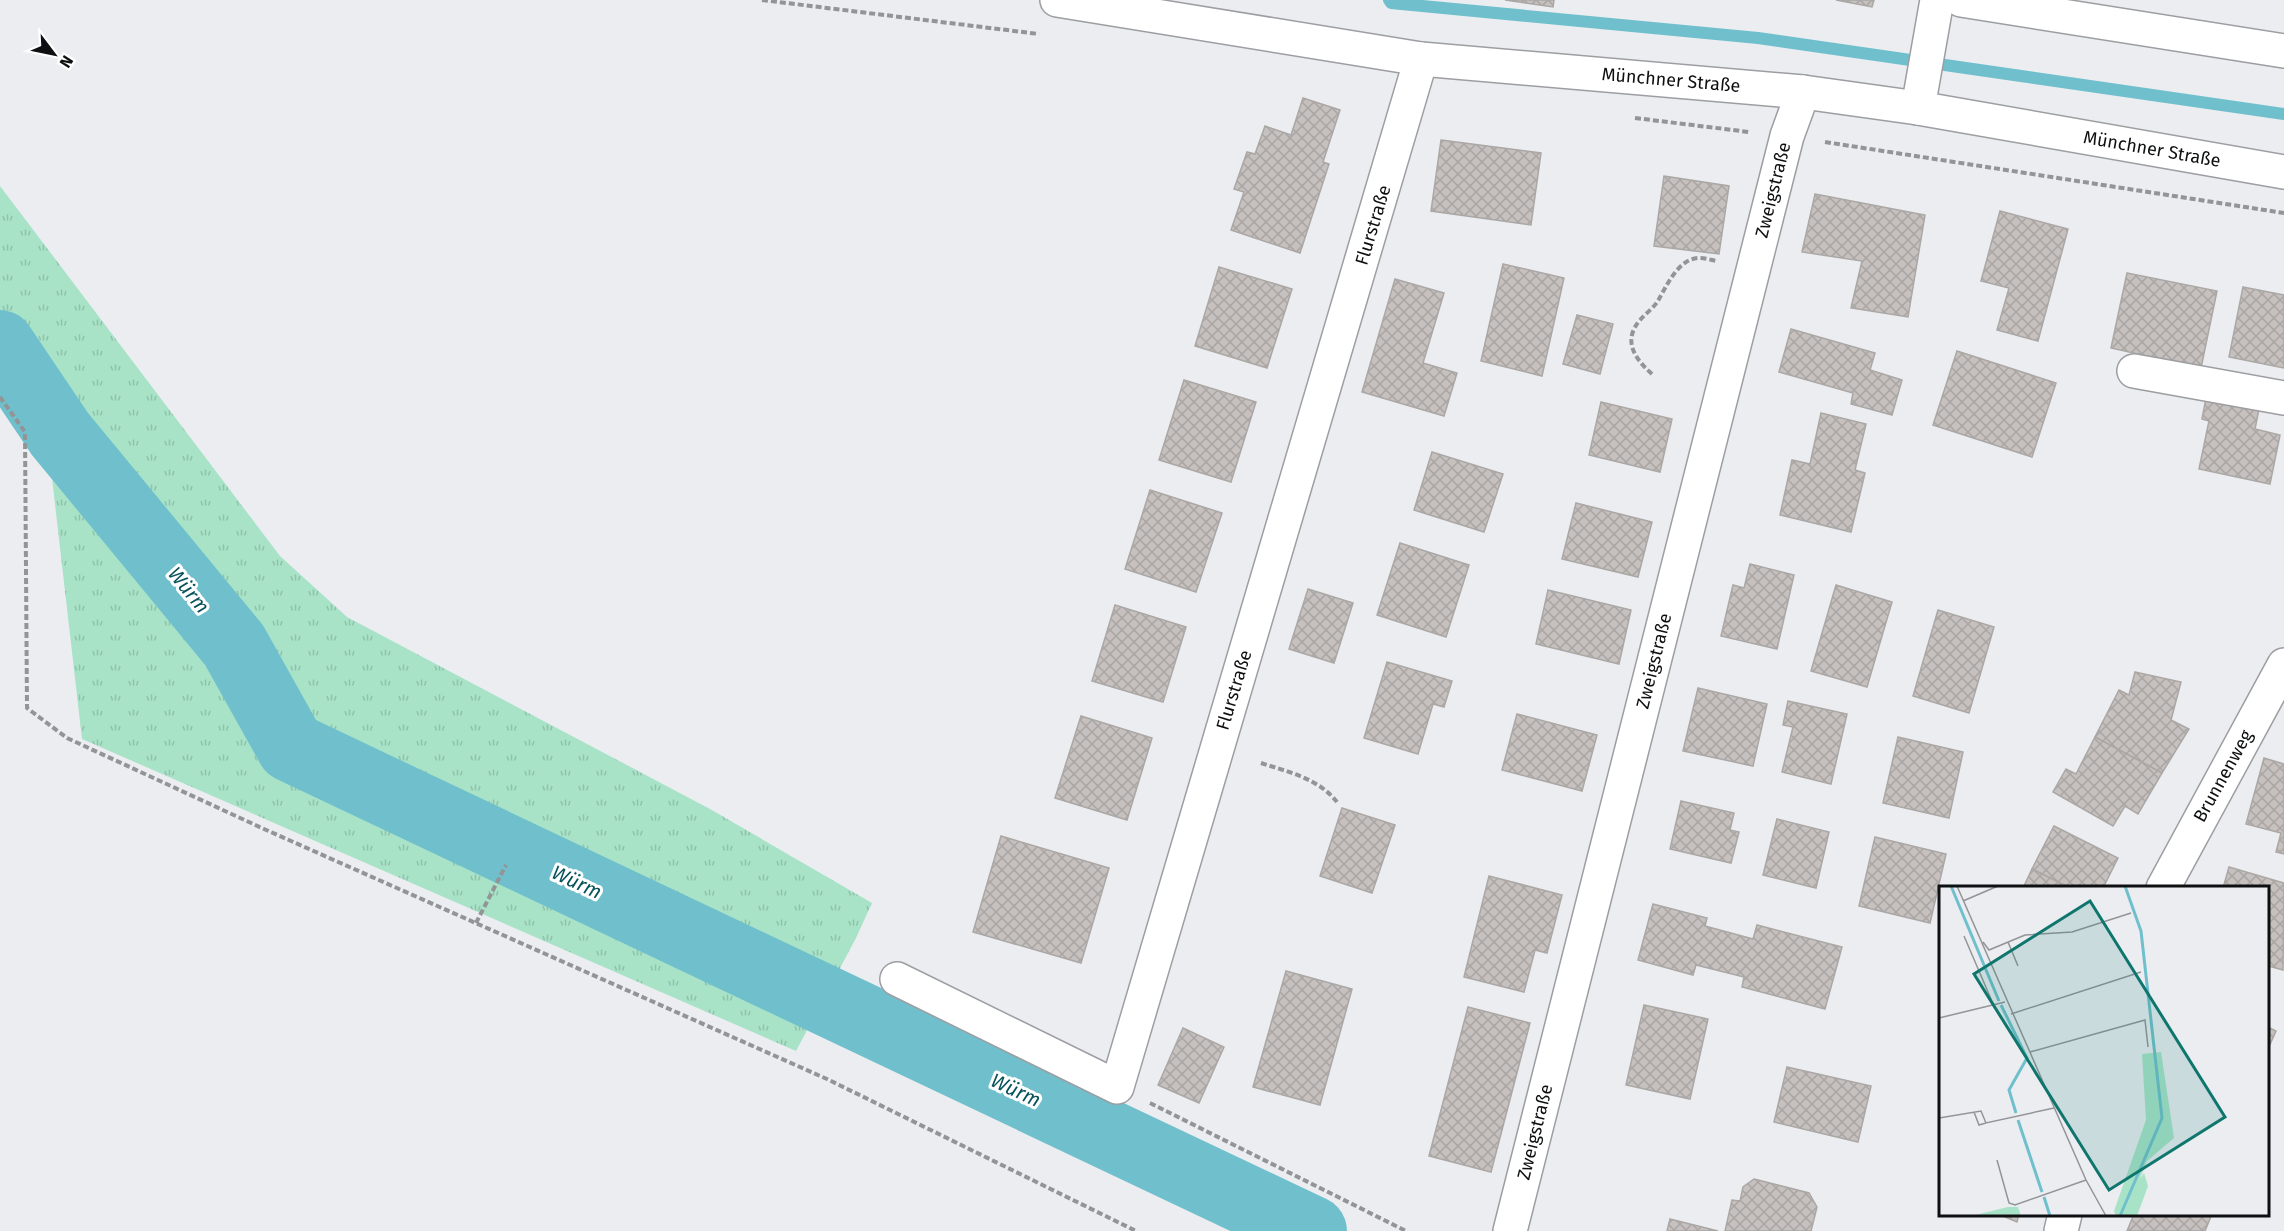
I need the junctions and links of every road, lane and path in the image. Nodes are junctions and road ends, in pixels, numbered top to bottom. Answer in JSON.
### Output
{"nodes":[{"id":1,"x":1057,"y":0,"type":"edge"},
{"id":2,"x":1937,"y":0,"type":"edge"},
{"id":3,"x":1961,"y":0,"type":"edge"},
{"id":4,"x":2284,"y":51,"type":"edge"},
{"id":5,"x":1421,"y":58,"type":"junction"},
{"id":6,"x":1803,"y":92,"type":"junction"},
{"id":7,"x":1918,"y":108,"type":"junction"},
{"id":8,"x":2284,"y":172,"type":"edge"},
{"id":9,"x":1754,"y":267,"type":"junction"},
{"id":10,"x":2134,"y":371,"type":"dead end"},
{"id":11,"x":1652,"y":374,"type":"dead end"},
{"id":12,"x":0,"y":397,"type":"edge"},
{"id":13,"x":2284,"y":398,"type":"edge"},
{"id":14,"x":2284,"y":665,"type":"edge"},
{"id":15,"x":1261,"y":764,"type":"dead end"},
{"id":16,"x":1337,"y":802,"type":"dead end"},
{"id":17,"x":506,"y":865,"type":"dead end"},
{"id":18,"x":2164,"y":886,"type":"edge"},
{"id":19,"x":477,"y":923,"type":"junction"},
{"id":20,"x":897,"y":979,"type":"dead end"},
{"id":21,"x":1117,"y":1087,"type":"junction"},
{"id":22,"x":2065,"y":1216,"type":"edge"},
{"id":23,"x":1136,"y":1231,"type":"edge"},
{"id":24,"x":1407,"y":1231,"type":"edge"},
{"id":25,"x":1510,"y":1231,"type":"edge"},
{"id":26,"x":2061,"y":1231,"type":"edge"}],
"edges":[{"from":1,"to":5,"type":"street","name":"Münchner Straße"},
{"from":2,"to":7,"type":"street"},
{"from":3,"to":4,"type":"street"},
{"from":5,"to":6,"type":"street","name":"Münchner Straße"},
{"from":5,"to":21,"type":"street","name":"Flurstraße"},
{"from":6,"to":7,"type":"street","name":"Münchner Straße"},
{"from":6,"to":9,"type":"street","name":"Zweigstraße"},
{"from":7,"to":8,"type":"street","name":"Münchner Straße"},
{"from":9,"to":11,"type":"path"},
{"from":9,"to":25,"type":"street","name":"Zweigstraße"},
{"from":10,"to":13,"type":"street"},
{"from":12,"to":19,"type":"path"},
{"from":14,"to":18,"type":"street","name":"Brunnenweg"},
{"from":15,"to":16,"type":"path"},
{"from":17,"to":19,"type":"path"},
{"from":19,"to":23,"type":"path"},
{"from":20,"to":21,"type":"street"},
{"from":21,"to":24,"type":"path"},
{"from":22,"to":26,"type":"street"}]}
